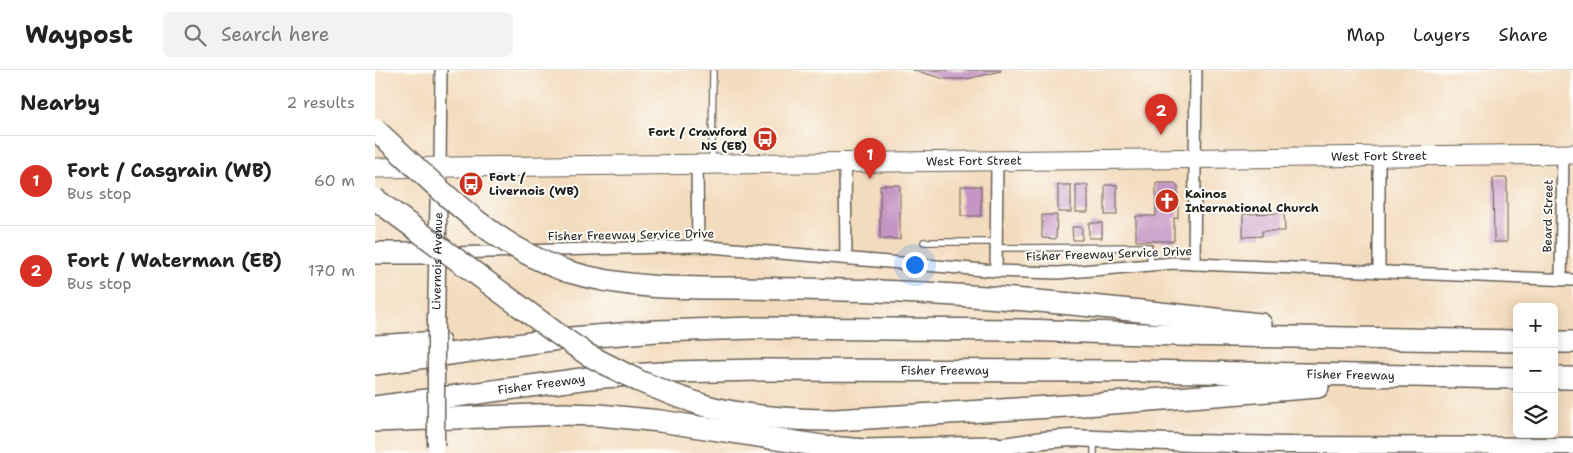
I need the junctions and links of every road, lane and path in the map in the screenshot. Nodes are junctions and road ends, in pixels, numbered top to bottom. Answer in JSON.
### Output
{"nodes":[{"id":1,"x":441,"y":70,"type":"edge"},
{"id":2,"x":713,"y":70,"type":"edge"},
{"id":3,"x":1196,"y":70,"type":"edge"},
{"id":4,"x":375,"y":129,"type":"edge"},
{"id":5,"x":1568,"y":154,"type":"edge"},
{"id":6,"x":1379,"y":156,"type":"junction"},
{"id":7,"x":1196,"y":158,"type":"junction"},
{"id":8,"x":997,"y":161,"type":"junction"},
{"id":9,"x":845,"y":162,"type":"junction"},
{"id":10,"x":705,"y":164,"type":"junction"},
{"id":11,"x":375,"y":168,"type":"edge"},
{"id":12,"x":440,"y":168,"type":"junction"},
{"id":13,"x":375,"y":199,"type":"edge"},
{"id":14,"x":924,"y":242,"type":"dead end"},
{"id":15,"x":996,"y":245,"type":"junction"},
{"id":16,"x":698,"y":246,"type":"junction"},
{"id":17,"x":375,"y":253,"type":"edge"},
{"id":18,"x":437,"y":253,"type":"junction"},
{"id":19,"x":846,"y":258,"type":"junction"},
{"id":20,"x":1194,"y":264,"type":"junction"},
{"id":21,"x":1151,"y":265,"type":"junction"},
{"id":22,"x":996,"y":271,"type":"junction"},
{"id":23,"x":1379,"y":272,"type":"junction"},
{"id":24,"x":1561,"y":280,"type":"junction"},
{"id":25,"x":1573,"y":280,"type":"edge"},
{"id":26,"x":559,"y":339,"type":"junction"},
{"id":27,"x":1456,"y":339,"type":"junction"},
{"id":28,"x":1513,"y":341,"type":"edge"},
{"id":29,"x":1558,"y":342,"type":"edge"},
{"id":30,"x":1573,"y":342,"type":"edge"},
{"id":31,"x":375,"y":346,"type":"edge"},
{"id":32,"x":375,"y":364,"type":"edge"},
{"id":33,"x":1462,"y":378,"type":"junction"},
{"id":34,"x":1513,"y":378,"type":"edge"},
{"id":35,"x":1558,"y":378,"type":"edge"},
{"id":36,"x":1573,"y":378,"type":"edge"},
{"id":37,"x":375,"y":407,"type":"edge"},
{"id":38,"x":375,"y":421,"type":"edge"},
{"id":39,"x":1094,"y":446,"type":"edge"},
{"id":40,"x":1192,"y":448,"type":"edge"},
{"id":41,"x":1562,"y":448,"type":"edge"},
{"id":42,"x":436,"y":449,"type":"edge"},
{"id":43,"x":1284,"y":449,"type":"edge"},
{"id":44,"x":1375,"y":449,"type":"edge"},
{"id":45,"x":1464,"y":449,"type":"edge"},
{"id":46,"x":994,"y":450,"type":"edge"},
{"id":47,"x":965,"y":453,"type":"edge"}],
"edges":[{"from":1,"to":12,"type":"street","name":"Livernois Avenue"},
{"from":2,"to":10,"type":"lane"},
{"from":3,"to":7,"type":"street"},
{"from":4,"to":27,"type":"highway","bridge":true},
{"from":5,"to":6,"type":"main road","name":"West Fort Street"},
{"from":5,"to":24,"type":"street","name":"Beard Street"},
{"from":6,"to":7,"type":"main road","name":"West Fort Street"},
{"from":6,"to":23,"type":"street"},
{"from":7,"to":8,"type":"main road","name":"West Fort Street"},
{"from":7,"to":20,"type":"street"},
{"from":8,"to":9,"type":"main road","name":"West Fort Street"},
{"from":8,"to":15,"type":"street"},
{"from":9,"to":10,"type":"main road","name":"West Fort Street"},
{"from":9,"to":19,"type":"street"},
{"from":10,"to":12,"type":"main road","name":"West Fort Street"},
{"from":10,"to":16,"type":"street"},
{"from":11,"to":12,"type":"main road","name":"West Fort Street"},
{"from":12,"to":18,"type":"main road","name":"Livernois Avenue"},
{"from":13,"to":33,"type":"highway","bridge":true},
{"from":14,"to":15,"type":"lane"},
{"from":15,"to":21,"type":"lane"},
{"from":15,"to":22,"type":"street"},
{"from":16,"to":18,"type":"street","name":"Fisher Freeway Service Drive"},
{"from":16,"to":19,"type":"street","name":"Fisher Freeway Service Drive"},
{"from":17,"to":18,"type":"highway"},
{"from":18,"to":42,"type":"main road","name":"Livernois Avenue","bridge":true},
{"from":19,"to":22,"type":"street","name":"Fisher Freeway Service Drive"},
{"from":20,"to":21,"type":"street","name":"Fisher Freeway Service Drive"},
{"from":20,"to":23,"type":"street","name":"Fisher Freeway Service Drive"},
{"from":21,"to":22,"type":"street","name":"Fisher Freeway Service Drive"},
{"from":23,"to":24,"type":"street","name":"Fisher Freeway Service Drive"},
{"from":24,"to":25,"type":"street","name":"Fisher Freeway Service Drive"},
{"from":26,"to":27,"type":"highway"},
{"from":26,"to":31,"type":"highway"},
{"from":26,"to":32,"type":"highway"},
{"from":27,"to":28,"type":"highway"},
{"from":29,"to":30,"type":"highway"},
{"from":33,"to":34,"type":"highway","name":"Fisher Freeway"},
{"from":33,"to":37,"type":"highway","name":"Fisher Freeway"},
{"from":35,"to":36,"type":"highway"},
{"from":38,"to":46,"type":"highway"},
{"from":39,"to":40,"type":"main road"},
{"from":39,"to":46,"type":"main road"},
{"from":40,"to":43,"type":"main road"},
{"from":41,"to":45,"type":"main road"},
{"from":43,"to":44,"type":"main road"},
{"from":44,"to":45,"type":"main road"},
{"from":46,"to":47,"type":"main road"}]}
